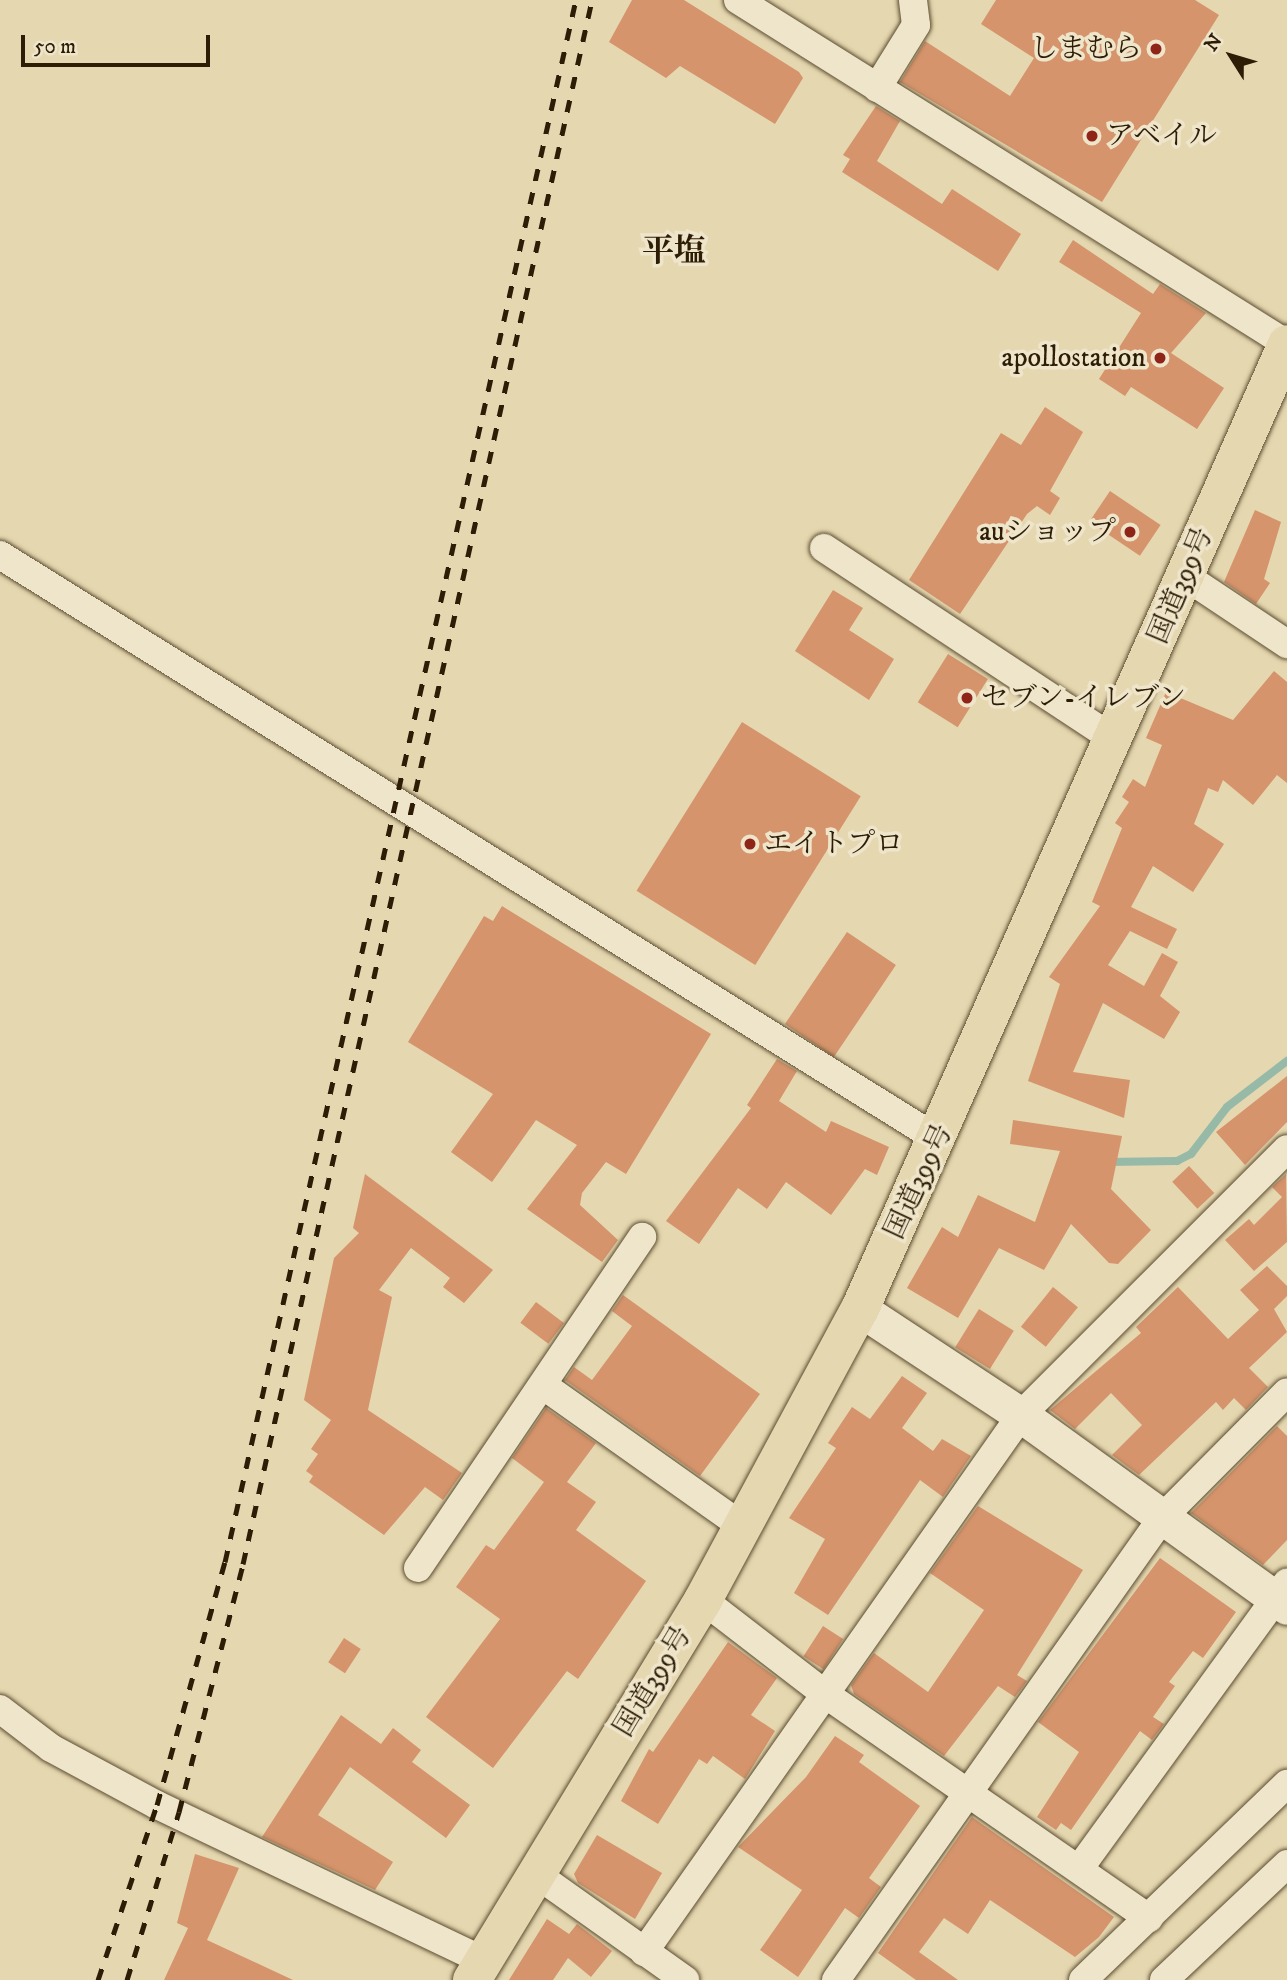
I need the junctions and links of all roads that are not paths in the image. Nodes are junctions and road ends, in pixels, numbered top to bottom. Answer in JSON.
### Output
{"nodes":[{"id":1,"x":738,"y":0,"type":"edge"},
{"id":2,"x":914,"y":0,"type":"edge"},
{"id":3,"x":877,"y":88,"type":"junction"},
{"id":4,"x":1287,"y":344,"type":"edge"},
{"id":5,"x":824,"y":548,"type":"dead end"},
{"id":6,"x":0,"y":555,"type":"edge"},
{"id":7,"x":1185,"y":576,"type":"junction"},
{"id":8,"x":1287,"y":644,"type":"edge"},
{"id":9,"x":1114,"y":739,"type":"junction"},
{"id":10,"x":939,"y":1140,"type":"junction"},
{"id":11,"x":1287,"y":1149,"type":"edge"},
{"id":12,"x":642,"y":1237,"type":"dead end"},
{"id":13,"x":860,"y":1309,"type":"junction"},
{"id":14,"x":544,"y":1386,"type":"junction"},
{"id":15,"x":1287,"y":1392,"type":"edge"},
{"id":16,"x":1021,"y":1415,"type":"junction"},
{"id":17,"x":1162,"y":1518,"type":"junction"},
{"id":18,"x":743,"y":1527,"type":"junction"},
{"id":19,"x":418,"y":1568,"type":"dead end"},
{"id":20,"x":1282,"y":1595,"type":"edge"},
{"id":21,"x":703,"y":1600,"type":"junction"},
{"id":22,"x":825,"y":1694,"type":"junction"},
{"id":23,"x":0,"y":1709,"type":"edge"},
{"id":24,"x":1287,"y":1784,"type":"edge"},
{"id":25,"x":968,"y":1793,"type":"junction"},
{"id":26,"x":1287,"y":1864,"type":"edge"},
{"id":27,"x":1079,"y":1869,"type":"junction"},
{"id":28,"x":536,"y":1874,"type":"junction"},
{"id":29,"x":1149,"y":1918,"type":"junction"},
{"id":30,"x":644,"y":1952,"type":"junction"},
{"id":31,"x":478,"y":1971,"type":"edge"},
{"id":32,"x":685,"y":1980,"type":"edge"},
{"id":33,"x":836,"y":1980,"type":"edge"},
{"id":34,"x":1083,"y":1980,"type":"edge"},
{"id":35,"x":1164,"y":1980,"type":"edge"}],
"edges":[{"from":1,"to":3,"type":"street"},
{"from":2,"to":3,"type":"street"},
{"from":3,"to":4,"type":"street"},
{"from":4,"to":7,"type":"highway","name":"国道399号"},
{"from":5,"to":9,"type":"street"},
{"from":6,"to":10,"type":"street"},
{"from":7,"to":8,"type":"street"},
{"from":7,"to":9,"type":"highway","name":"国道399号"},
{"from":9,"to":10,"type":"highway","name":"国道399号"},
{"from":10,"to":13,"type":"highway","name":"国道399号"},
{"from":11,"to":16,"type":"street"},
{"from":12,"to":14,"type":"street"},
{"from":13,"to":16,"type":"street"},
{"from":13,"to":18,"type":"highway","name":"国道399号"},
{"from":14,"to":18,"type":"street"},
{"from":14,"to":19,"type":"street"},
{"from":15,"to":17,"type":"street"},
{"from":16,"to":17,"type":"street"},
{"from":16,"to":22,"type":"street"},
{"from":17,"to":20,"type":"street"},
{"from":17,"to":25,"type":"street"},
{"from":18,"to":21,"type":"highway","name":"国道399号"},
{"from":20,"to":27,"type":"street"},
{"from":21,"to":22,"type":"street"},
{"from":21,"to":28,"type":"highway","name":"国道399号"},
{"from":22,"to":25,"type":"street"},
{"from":22,"to":30,"type":"street"},
{"from":23,"to":31,"type":"street"},
{"from":24,"to":29,"type":"street"},
{"from":25,"to":27,"type":"street"},
{"from":25,"to":33,"type":"street"},
{"from":26,"to":35,"type":"street"},
{"from":27,"to":29,"type":"street"},
{"from":28,"to":30,"type":"street"},
{"from":28,"to":31,"type":"highway","name":"国道399号"},
{"from":29,"to":34,"type":"street"},
{"from":30,"to":32,"type":"street"}]}
